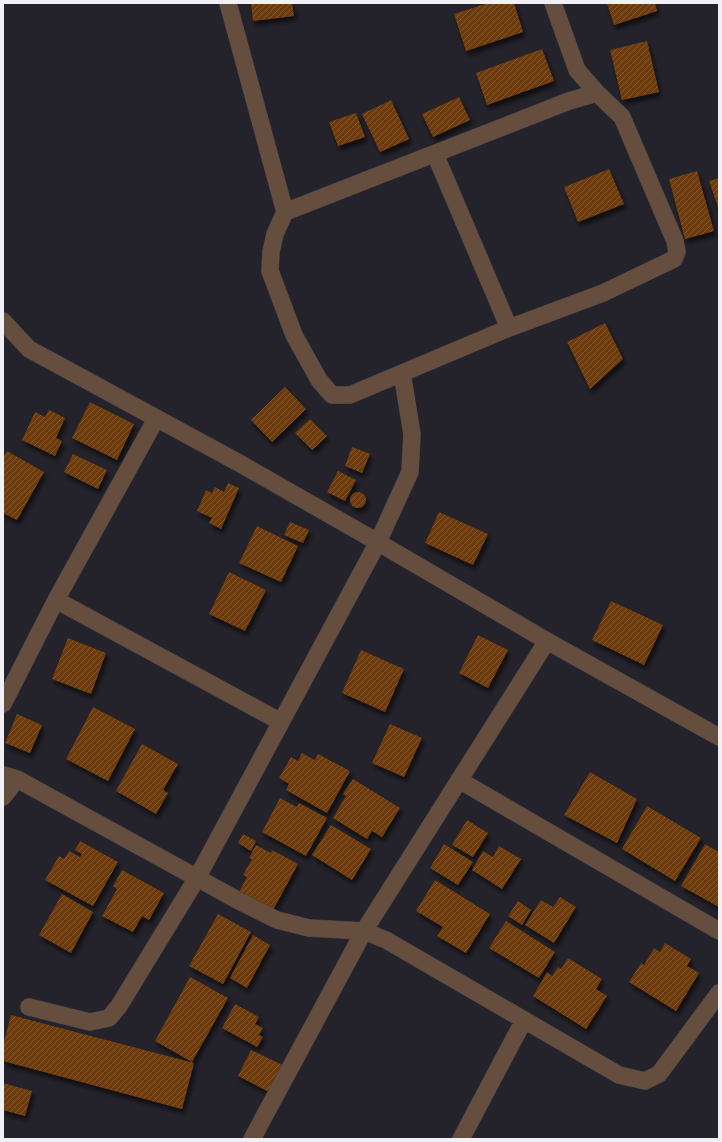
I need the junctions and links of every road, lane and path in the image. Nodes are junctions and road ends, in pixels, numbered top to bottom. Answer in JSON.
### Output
{"nodes":[{"id":1,"x":228,"y":3,"type":"edge"},
{"id":2,"x":553,"y":3,"type":"edge"},
{"id":3,"x":597,"y":93,"type":"junction"},
{"id":4,"x":435,"y":154,"type":"junction"},
{"id":5,"x":285,"y":212,"type":"junction"},
{"id":6,"x":3,"y":321,"type":"edge"},
{"id":7,"x":509,"y":328,"type":"junction"},
{"id":8,"x":402,"y":373,"type":"junction"},
{"id":9,"x":156,"y":418,"type":"junction"},
{"id":10,"x":378,"y":542,"type":"junction"},
{"id":11,"x":56,"y":600,"type":"junction"},
{"id":12,"x":547,"y":641,"type":"junction"},
{"id":13,"x":3,"y":704,"type":"edge"},
{"id":14,"x":281,"y":722,"type":"junction"},
{"id":15,"x":719,"y":737,"type":"edge"},
{"id":16,"x":10,"y":777,"type":"edge"},
{"id":17,"x":459,"y":780,"type":"junction"},
{"id":18,"x":3,"y":797,"type":"edge"},
{"id":19,"x":197,"y":878,"type":"junction"},
{"id":20,"x":364,"y":931,"type":"junction"},
{"id":21,"x":719,"y":931,"type":"edge"},
{"id":22,"x":719,"y":993,"type":"edge"},
{"id":23,"x":29,"y":1007,"type":"dead end"},
{"id":24,"x":524,"y":1020,"type":"junction"},
{"id":25,"x":252,"y":1139,"type":"edge"},
{"id":26,"x":461,"y":1139,"type":"edge"}],
"edges":[{"from":1,"to":5,"type":"street"},
{"from":2,"to":3,"type":"street"},
{"from":3,"to":4,"type":"street"},
{"from":3,"to":7,"type":"street"},
{"from":4,"to":5,"type":"street"},
{"from":4,"to":7,"type":"street"},
{"from":5,"to":8,"type":"street"},
{"from":6,"to":9,"type":"street"},
{"from":7,"to":8,"type":"street"},
{"from":8,"to":10,"type":"street"},
{"from":9,"to":10,"type":"street"},
{"from":9,"to":11,"type":"street"},
{"from":10,"to":12,"type":"street"},
{"from":10,"to":14,"type":"street"},
{"from":11,"to":13,"type":"street"},
{"from":11,"to":14,"type":"street"},
{"from":12,"to":15,"type":"street"},
{"from":12,"to":17,"type":"street"},
{"from":14,"to":19,"type":"street"},
{"from":16,"to":18,"type":"street"},
{"from":16,"to":19,"type":"street"},
{"from":17,"to":20,"type":"street"},
{"from":17,"to":21,"type":"street"},
{"from":19,"to":20,"type":"street"},
{"from":19,"to":23,"type":"street"},
{"from":20,"to":24,"type":"street"},
{"from":20,"to":25,"type":"street"},
{"from":22,"to":24,"type":"street"},
{"from":24,"to":26,"type":"street"}]}
